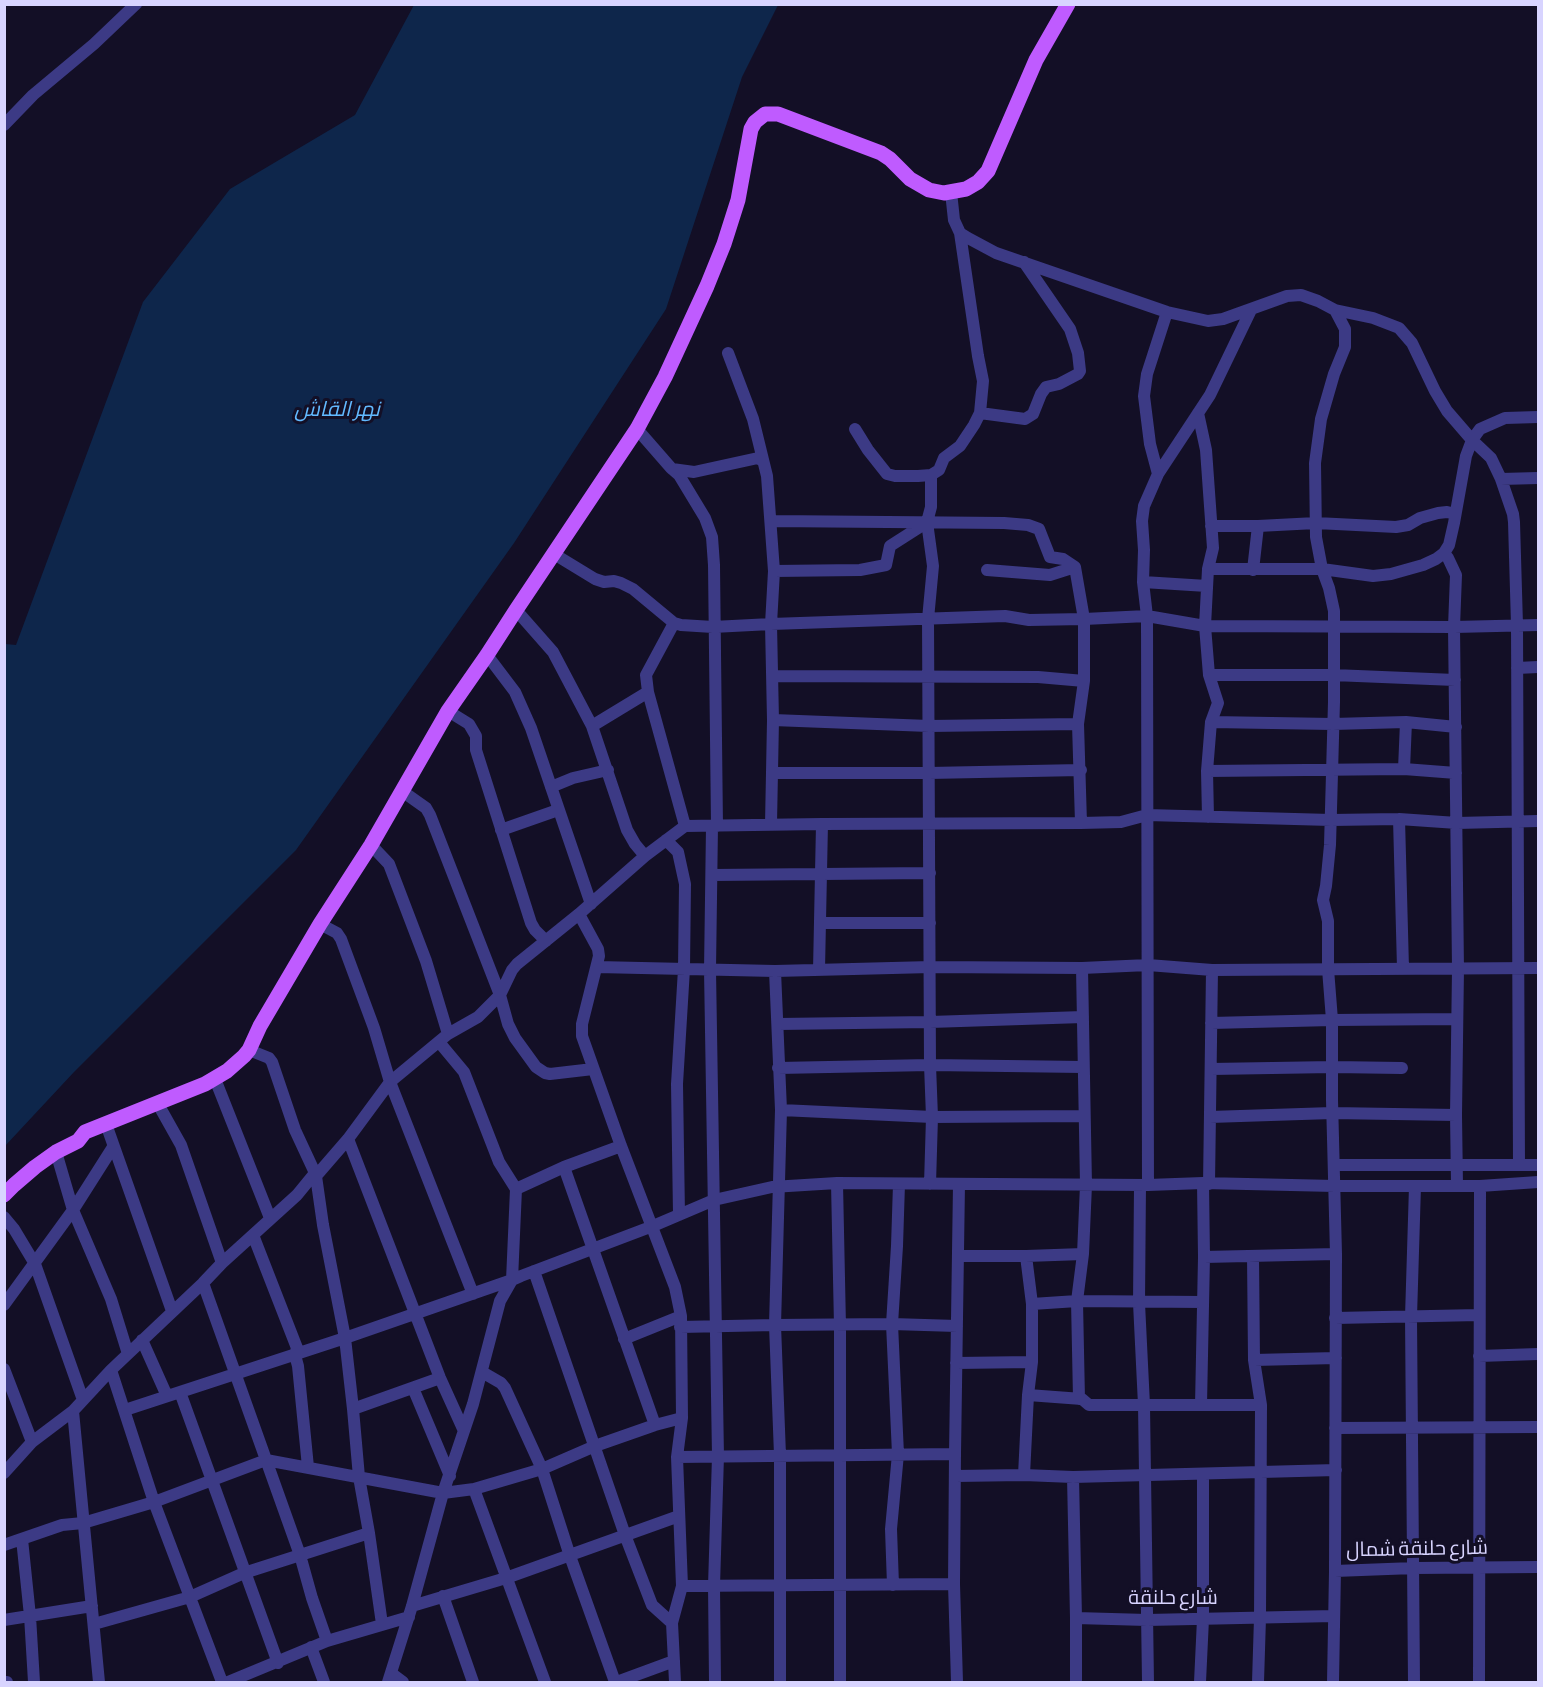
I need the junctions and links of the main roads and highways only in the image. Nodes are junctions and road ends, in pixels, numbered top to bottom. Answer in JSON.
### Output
{"nodes":[{"id":1,"x":1068,"y":4,"type":"edge"},
{"id":2,"x":4,"y":1195,"type":"edge"}],
"edges":[{"from":1,"to":2,"type":"main road"}]}
